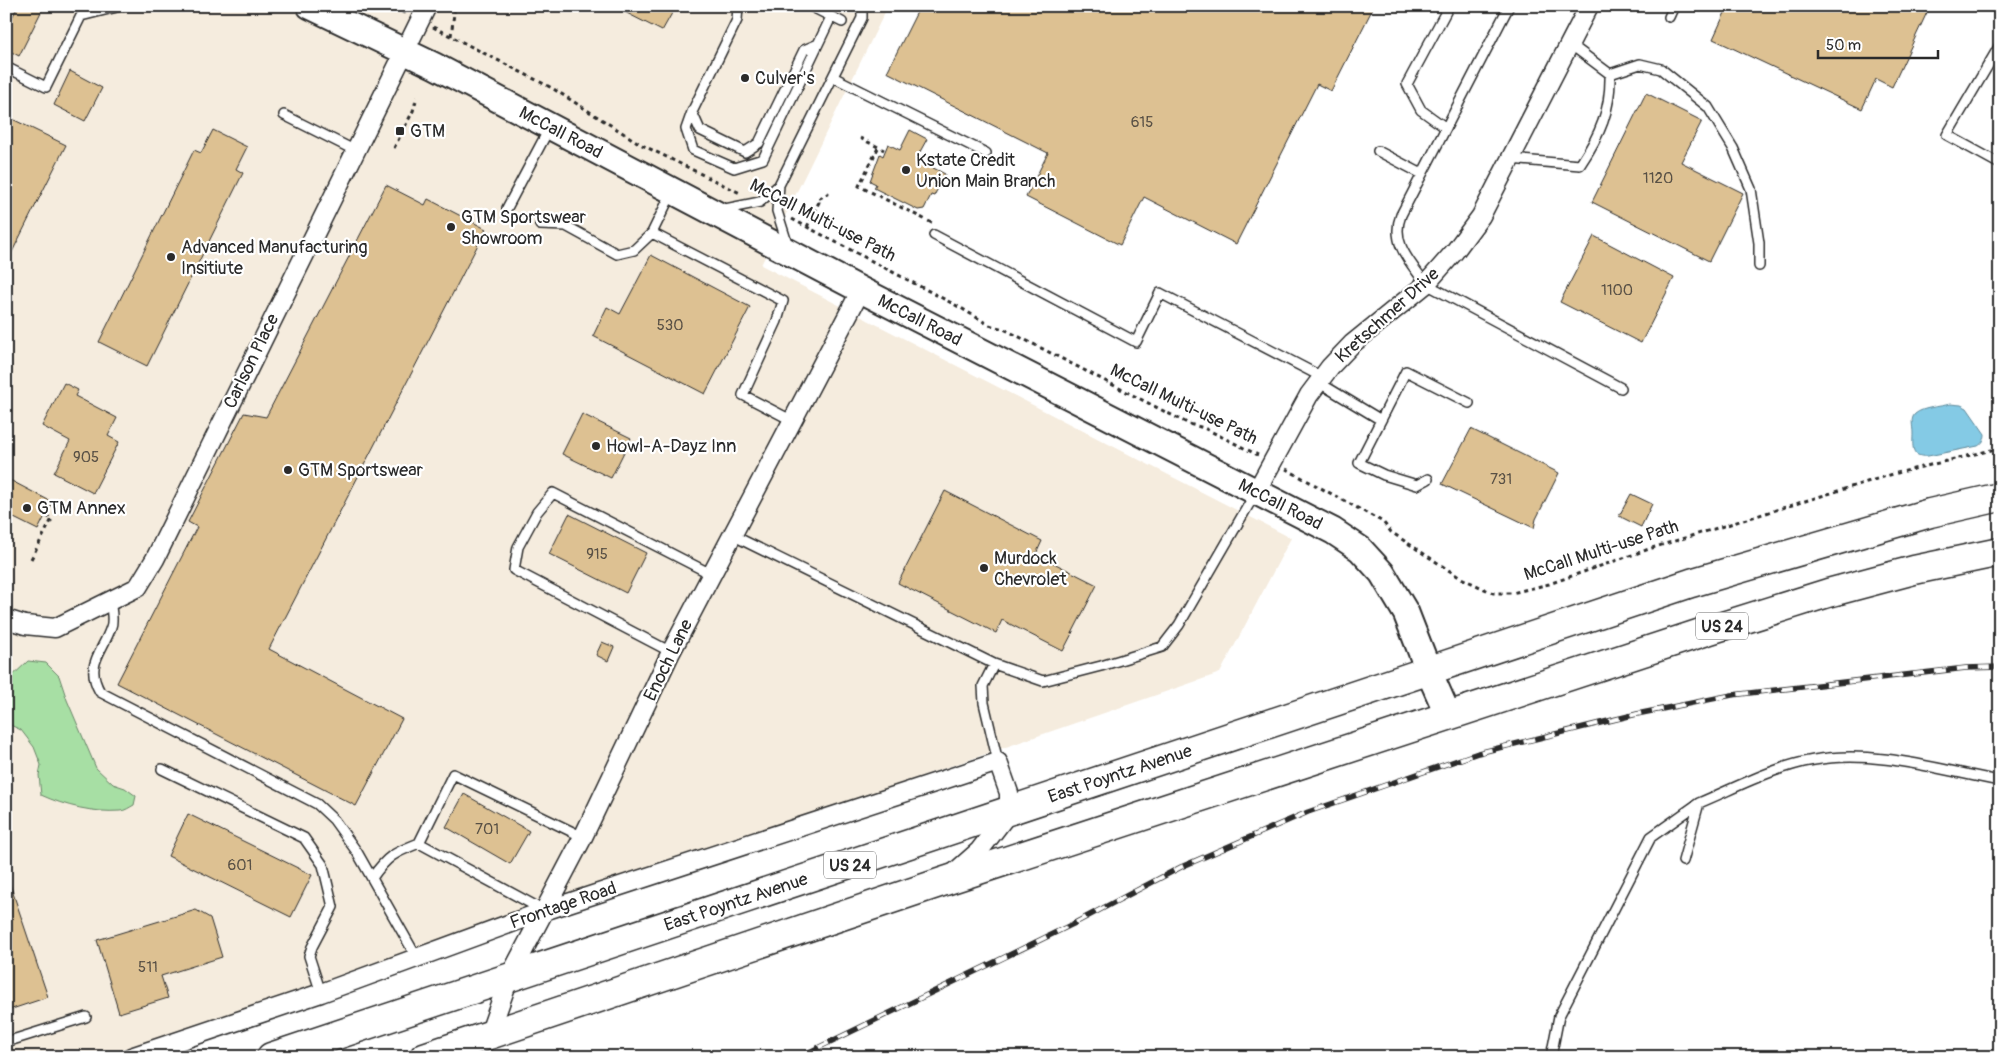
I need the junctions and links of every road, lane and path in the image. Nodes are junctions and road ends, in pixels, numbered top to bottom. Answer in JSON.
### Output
{"nodes":[{"id":1,"x":121,"y":6,"type":"edge"},
{"id":2,"x":310,"y":6,"type":"edge"},
{"id":3,"x":387,"y":6,"type":"edge"},
{"id":4,"x":455,"y":6,"type":"edge"},
{"id":5,"x":738,"y":6,"type":"edge"},
{"id":6,"x":810,"y":6,"type":"edge"},
{"id":7,"x":862,"y":6,"type":"edge"},
{"id":8,"x":1449,"y":6,"type":"edge"},
{"id":9,"x":1509,"y":6,"type":"edge"},
{"id":10,"x":1590,"y":6,"type":"edge"},
{"id":11,"x":1674,"y":6,"type":"edge"},
{"id":12,"x":424,"y":14,"type":"edge"},
{"id":13,"x":831,"y":17,"type":"junction"},
{"id":14,"x":1668,"y":17,"type":"dead end"},
{"id":15,"x":842,"y":22,"type":"dead end"},
{"id":16,"x":451,"y":36,"type":"junction"},
{"id":17,"x":1570,"y":44,"type":"junction"},
{"id":18,"x":816,"y":45,"type":"junction"},
{"id":19,"x":2000,"y":45,"type":"edge"},
{"id":20,"x":404,"y":52,"type":"junction"},
{"id":21,"x":6,"y":67,"type":"edge"},
{"id":22,"x":1610,"y":74,"type":"junction"},
{"id":23,"x":833,"y":77,"type":"junction"},
{"id":24,"x":418,"y":98,"type":"dead end"},
{"id":25,"x":692,"y":112,"type":"junction"},
{"id":26,"x":284,"y":115,"type":"dead end"},
{"id":27,"x":550,"y":127,"type":"junction"},
{"id":28,"x":1446,"y":128,"type":"junction"},
{"id":29,"x":860,"y":138,"type":"dead end"},
{"id":30,"x":394,"y":148,"type":"dead end"},
{"id":31,"x":878,"y":148,"type":"junction"},
{"id":32,"x":884,"y":150,"type":"dead end"},
{"id":33,"x":356,"y":151,"type":"junction"},
{"id":34,"x":1378,"y":151,"type":"dead end"},
{"id":35,"x":986,"y":153,"type":"dead end"},
{"id":36,"x":1510,"y":159,"type":"junction"},
{"id":37,"x":2000,"y":164,"type":"edge"},
{"id":38,"x":1422,"y":174,"type":"junction"},
{"id":39,"x":779,"y":186,"type":"junction"},
{"id":40,"x":672,"y":192,"type":"junction"},
{"id":41,"x":831,"y":192,"type":"dead end"},
{"id":42,"x":760,"y":202,"type":"junction"},
{"id":43,"x":507,"y":208,"type":"dead end"},
{"id":44,"x":777,"y":211,"type":"junction"},
{"id":45,"x":710,"y":212,"type":"junction"},
{"id":46,"x":540,"y":225,"type":"dead end"},
{"id":47,"x":939,"y":226,"type":"dead end"},
{"id":48,"x":807,"y":227,"type":"junction"},
{"id":49,"x":652,"y":233,"type":"junction"},
{"id":50,"x":934,"y":236,"type":"dead end"},
{"id":51,"x":791,"y":254,"type":"junction"},
{"id":52,"x":1759,"y":266,"type":"dead end"},
{"id":53,"x":1426,"y":284,"type":"junction"},
{"id":54,"x":861,"y":290,"type":"junction"},
{"id":55,"x":1320,"y":380,"type":"junction"},
{"id":56,"x":1621,"y":388,"type":"dead end"},
{"id":57,"x":1469,"y":403,"type":"dead end"},
{"id":58,"x":1380,"y":420,"type":"junction"},
{"id":59,"x":793,"y":421,"type":"junction"},
{"id":60,"x":2000,"y":448,"type":"edge"},
{"id":61,"x":1271,"y":462,"type":"junction"},
{"id":62,"x":1428,"y":479,"type":"dead end"},
{"id":63,"x":1256,"y":492,"type":"junction"},
{"id":64,"x":2000,"y":497,"type":"edge"},
{"id":65,"x":45,"y":515,"type":"dead end"},
{"id":66,"x":732,"y":534,"type":"junction"},
{"id":67,"x":2000,"y":552,"type":"edge"},
{"id":68,"x":31,"y":560,"type":"dead end"},
{"id":69,"x":711,"y":574,"type":"junction"},
{"id":70,"x":110,"y":600,"type":"junction"},
{"id":71,"x":6,"y":619,"type":"edge"},
{"id":72,"x":671,"y":652,"type":"junction"},
{"id":73,"x":994,"y":664,"type":"junction"},
{"id":74,"x":1429,"y":672,"type":"junction"},
{"id":75,"x":1448,"y":715,"type":"junction"},
{"id":76,"x":998,"y":762,"type":"junction"},
{"id":77,"x":162,"y":769,"type":"dead end"},
{"id":78,"x":2000,"y":781,"type":"edge"},
{"id":79,"x":1699,"y":803,"type":"junction"},
{"id":80,"x":1009,"y":812,"type":"junction"},
{"id":81,"x":583,"y":837,"type":"junction"},
{"id":82,"x":419,"y":843,"type":"junction"},
{"id":83,"x":1683,"y":861,"type":"dead end"},
{"id":84,"x":372,"y":878,"type":"junction"},
{"id":85,"x":945,"y":880,"type":"junction"},
{"id":86,"x":544,"y":910,"type":"junction"},
{"id":87,"x":417,"y":958,"type":"junction"},
{"id":88,"x":509,"y":978,"type":"junction"},
{"id":89,"x":320,"y":993,"type":"junction"},
{"id":90,"x":86,"y":1017,"type":"dead end"},
{"id":91,"x":489,"y":1035,"type":"junction"},
{"id":92,"x":6,"y":1042,"type":"edge"},
{"id":93,"x":131,"y":1057,"type":"edge"},
{"id":94,"x":271,"y":1057,"type":"edge"},
{"id":95,"x":424,"y":1057,"type":"edge"},
{"id":96,"x":1551,"y":1057,"type":"edge"}],
"edges":[{"from":1,"to":21,"type":"lane"},
{"from":2,"to":20,"type":"main road","name":"McCall Road"},
{"from":3,"to":12,"type":"path","name":"McCall Multi-use Path"},
{"from":4,"to":16,"type":"path"},
{"from":5,"to":25,"type":"lane"},
{"from":6,"to":13,"type":"lane"},
{"from":7,"to":23,"type":"lane"},
{"from":8,"to":28,"type":"lane"},
{"from":9,"to":28,"type":"lane"},
{"from":10,"to":17,"type":"street","name":"Kretschmer Drive"},
{"from":11,"to":14,"type":"lane"},
{"from":12,"to":16,"type":"path","name":"McCall Multi-use Path"},
{"from":12,"to":20,"type":"street","name":"Carlson Place"},
{"from":13,"to":15,"type":"lane"},
{"from":13,"to":18,"type":"lane"},
{"from":16,"to":42,"type":"path","name":"McCall Multi-use Path"},
{"from":17,"to":22,"type":"lane"},
{"from":17,"to":36,"type":"street","name":"Kretschmer Drive"},
{"from":18,"to":25,"type":"lane"},
{"from":18,"to":25,"type":"lane"},
{"from":19,"to":37,"type":"lane"},
{"from":20,"to":27,"type":"main road","name":"McCall Road"},
{"from":20,"to":33,"type":"street","name":"Carlson Place"},
{"from":22,"to":36,"type":"lane"},
{"from":22,"to":52,"type":"lane"},
{"from":23,"to":35,"type":"lane"},
{"from":23,"to":39,"type":"lane"},
{"from":24,"to":30,"type":"path"},
{"from":26,"to":33,"type":"lane"},
{"from":27,"to":40,"type":"main road","name":"McCall Road"},
{"from":27,"to":43,"type":"lane"},
{"from":28,"to":38,"type":"lane"},
{"from":29,"to":31,"type":"path"},
{"from":31,"to":32,"type":"path"},
{"from":31,"to":47,"type":"path"},
{"from":33,"to":70,"type":"street","name":"Carlson Place"},
{"from":34,"to":38,"type":"lane"},
{"from":36,"to":53,"type":"street","name":"Kretschmer Drive"},
{"from":38,"to":53,"type":"lane"},
{"from":39,"to":42,"type":"lane"},
{"from":39,"to":44,"type":"lane"},
{"from":40,"to":45,"type":"main road","name":"McCall Road"},
{"from":40,"to":49,"type":"lane"},
{"from":41,"to":48,"type":"path"},
{"from":42,"to":45,"type":"lane"},
{"from":44,"to":48,"type":"path","name":"McCall Multi-use Path"},
{"from":44,"to":51,"type":"lane"},
{"from":45,"to":51,"type":"main road","name":"McCall Road"},
{"from":46,"to":49,"type":"lane"},
{"from":48,"to":61,"type":"path","name":"McCall Multi-use Path"},
{"from":49,"to":59,"type":"lane"},
{"from":50,"to":55,"type":"lane"},
{"from":51,"to":54,"type":"main road","name":"McCall Road"},
{"from":53,"to":55,"type":"street","name":"Kretschmer Drive"},
{"from":53,"to":56,"type":"lane"},
{"from":54,"to":59,"type":"street","name":"Enoch Lane"},
{"from":54,"to":63,"type":"main road","name":"McCall Road"},
{"from":55,"to":58,"type":"lane"},
{"from":55,"to":61,"type":"street","name":"Kretschmer Drive"},
{"from":57,"to":58,"type":"lane"},
{"from":58,"to":62,"type":"lane"},
{"from":59,"to":66,"type":"street","name":"Enoch Lane"},
{"from":60,"to":61,"type":"path","name":"McCall Multi-use Path"},
{"from":61,"to":63,"type":"street","name":"Kretschmer Drive"},
{"from":63,"to":73,"type":"lane"},
{"from":63,"to":74,"type":"main road","name":"McCall Road"},
{"from":64,"to":74,"type":"highway","number":"US 24"},
{"from":65,"to":68,"type":"path"},
{"from":66,"to":69,"type":"street","name":"Enoch Lane"},
{"from":66,"to":73,"type":"lane"},
{"from":67,"to":75,"type":"highway","number":"US 24"},
{"from":69,"to":72,"type":"street","name":"Enoch Lane"},
{"from":69,"to":72,"type":"lane"},
{"from":70,"to":71,"type":"street","name":"Carlson Place"},
{"from":70,"to":84,"type":"lane"},
{"from":72,"to":81,"type":"street","name":"Enoch Lane"},
{"from":73,"to":76,"type":"lane"},
{"from":74,"to":75,"type":"main road","name":"McCall Road"},
{"from":74,"to":80,"type":"highway","name":"East Poyntz Avenue","number":"US 24"},
{"from":75,"to":85,"type":"highway","number":"US 24"},
{"from":76,"to":80,"type":"street"},
{"from":76,"to":86,"type":"street","name":"Frontage Road"},
{"from":77,"to":89,"type":"lane"},
{"from":78,"to":79,"type":"lane"},
{"from":79,"to":83,"type":"lane"},
{"from":79,"to":96,"type":"lane"},
{"from":80,"to":85,"type":"street"},
{"from":80,"to":88,"type":"highway","name":"East Poyntz Avenue","number":"US 24"},
{"from":81,"to":82,"type":"lane"},
{"from":81,"to":86,"type":"street","name":"Enoch Lane"},
{"from":82,"to":84,"type":"lane"},
{"from":82,"to":86,"type":"lane"},
{"from":84,"to":87,"type":"lane"},
{"from":85,"to":91,"type":"highway","number":"US 24"},
{"from":86,"to":87,"type":"street","name":"Frontage Road"},
{"from":86,"to":88,"type":"street","name":"Enoch Lane"},
{"from":87,"to":89,"type":"street","name":"Frontage Road"},
{"from":88,"to":91,"type":"street","name":"Enoch Lane"},
{"from":88,"to":94,"type":"highway","name":"East Poyntz Avenue","number":"US 24"},
{"from":89,"to":93,"type":"street","name":"Frontage Road"},
{"from":90,"to":92,"type":"lane"},
{"from":91,"to":95,"type":"highway","number":"US 24"}]}
